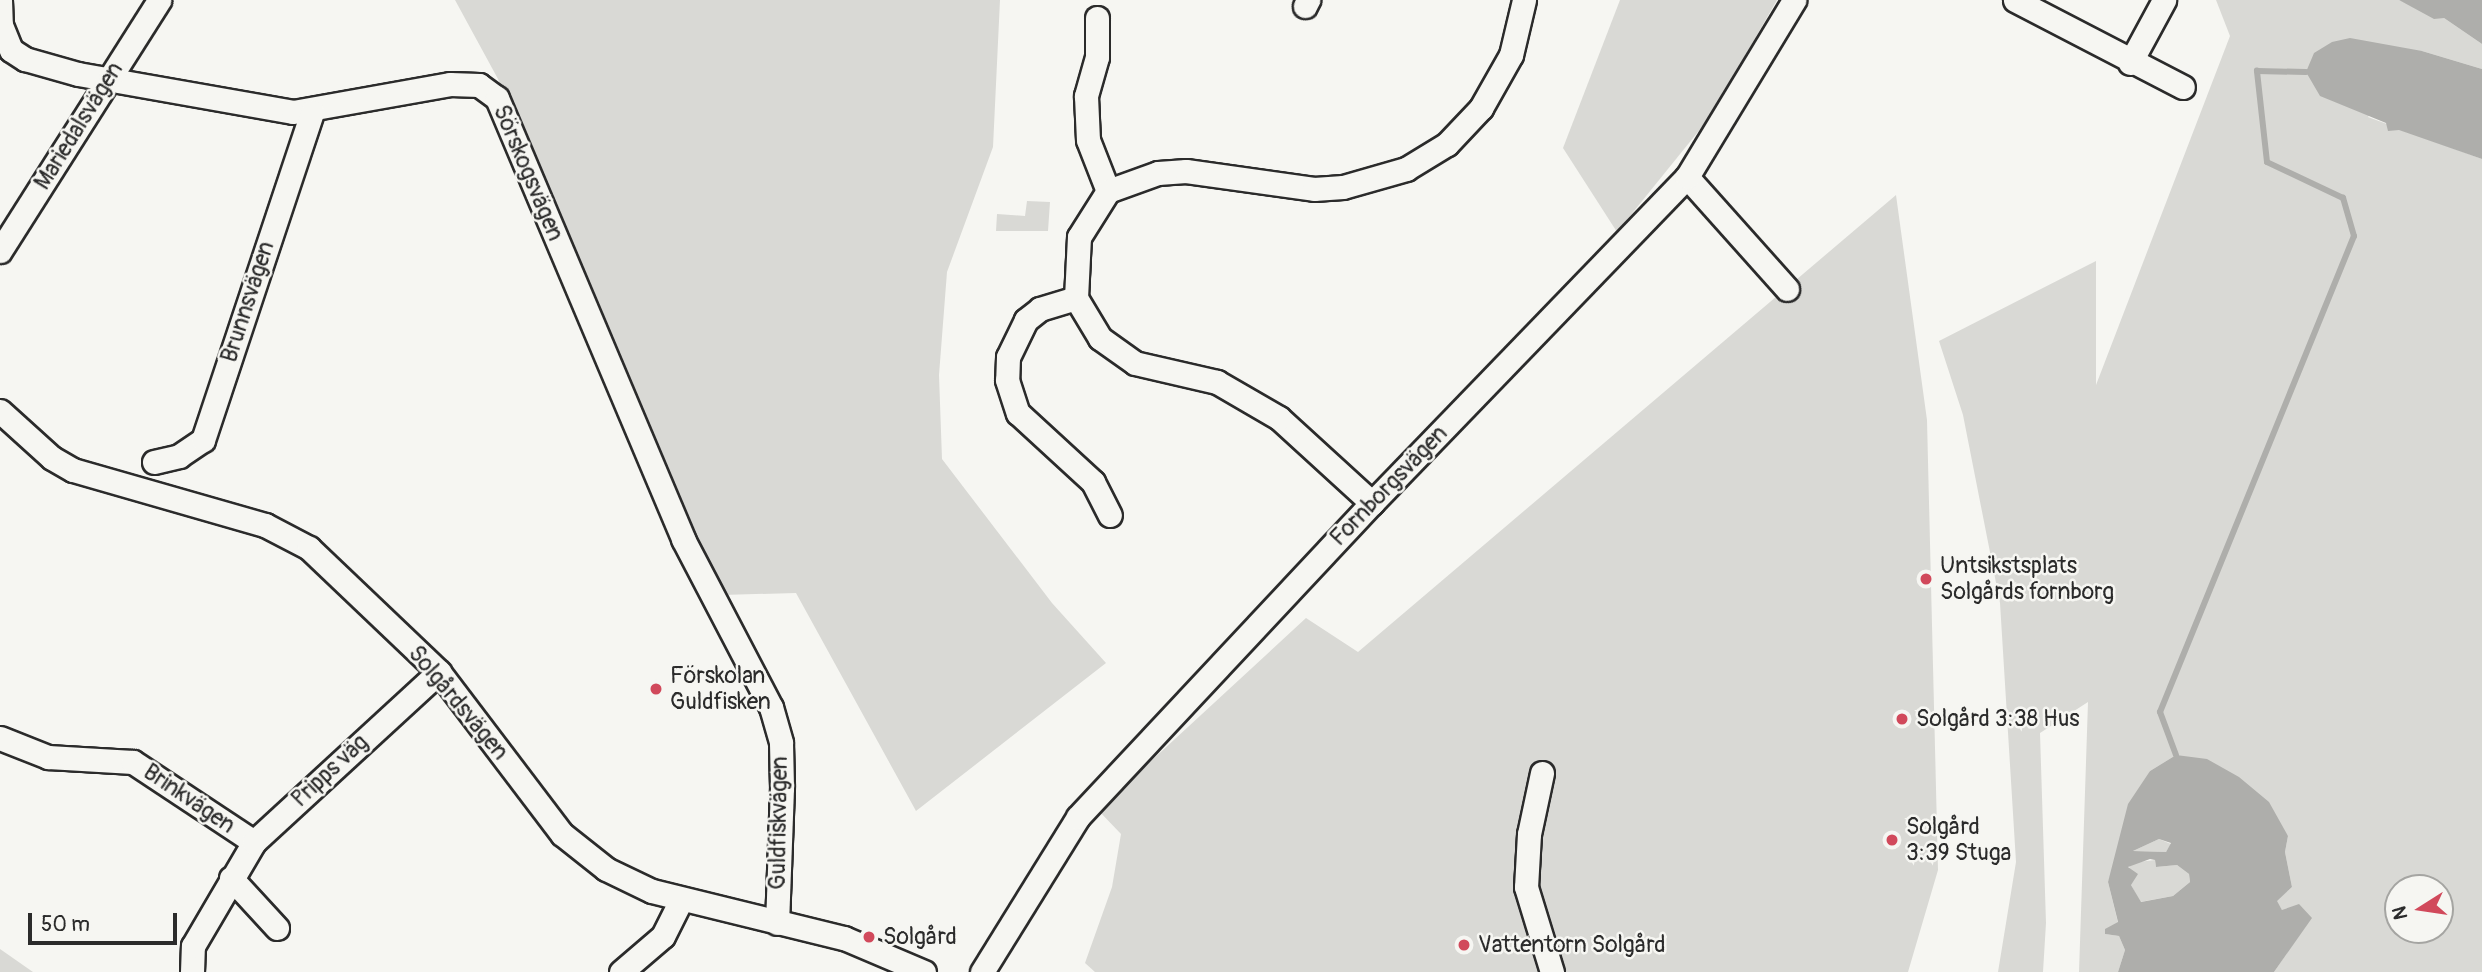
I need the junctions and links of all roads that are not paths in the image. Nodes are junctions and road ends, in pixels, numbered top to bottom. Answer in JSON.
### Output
{"nodes":[{"id":1,"x":0,"y":0,"type":"edge"},
{"id":2,"x":159,"y":0,"type":"edge"},
{"id":3,"x":1524,"y":0,"type":"edge"},
{"id":4,"x":1794,"y":0,"type":"edge"},
{"id":5,"x":2015,"y":0,"type":"edge"},
{"id":6,"x":2164,"y":0,"type":"edge"},
{"id":7,"x":1097,"y":18,"type":"dead end"},
{"id":8,"x":2130,"y":63,"type":"junction"},
{"id":9,"x":109,"y":79,"type":"junction"},
{"id":10,"x":2183,"y":87,"type":"dead end"},
{"id":11,"x":312,"y":112,"type":"junction"},
{"id":12,"x":1687,"y":177,"type":"junction"},
{"id":13,"x":1108,"y":191,"type":"junction"},
{"id":14,"x":0,"y":251,"type":"edge"},
{"id":15,"x":1787,"y":289,"type":"dead end"},
{"id":16,"x":1076,"y":298,"type":"junction"},
{"id":17,"x":0,"y":411,"type":"edge"},
{"id":18,"x":154,"y":462,"type":"dead end"},
{"id":19,"x":665,"y":498,"type":"joint"},
{"id":20,"x":1372,"y":503,"type":"junction"},
{"id":21,"x":1110,"y":515,"type":"dead end"},
{"id":22,"x":439,"y":672,"type":"junction"},
{"id":23,"x":0,"y":738,"type":"edge"},
{"id":24,"x":1542,"y":773,"type":"dead end"},
{"id":25,"x":254,"y":842,"type":"junction"},
{"id":26,"x":231,"y":878,"type":"junction"},
{"id":27,"x":681,"y":900,"type":"junction"},
{"id":28,"x":777,"y":923,"type":"junction"},
{"id":29,"x":277,"y":928,"type":"dead end"},
{"id":30,"x":192,"y":972,"type":"edge"},
{"id":31,"x":621,"y":972,"type":"edge"},
{"id":32,"x":924,"y":972,"type":"edge"},
{"id":33,"x":982,"y":972,"type":"edge"},
{"id":34,"x":1552,"y":972,"type":"edge"}],
"edges":[{"from":1,"to":9,"type":"street","name":"Sörskogsvägen"},
{"from":2,"to":9,"type":"street","name":"Mariedalsvägen"},
{"from":3,"to":13,"type":"street"},
{"from":4,"to":12,"type":"street","name":"Fornborgsvägen"},
{"from":5,"to":8,"type":"street"},
{"from":6,"to":8,"type":"street"},
{"from":7,"to":13,"type":"street"},
{"from":8,"to":10,"type":"street"},
{"from":9,"to":11,"type":"street","name":"Sörskogsvägen"},
{"from":9,"to":14,"type":"street","name":"Mariedalsvägen"},
{"from":11,"to":18,"type":"street","name":"Brunnsvägen"},
{"from":11,"to":19,"type":"street","name":"Sörskogsvägen"},
{"from":12,"to":15,"type":"street"},
{"from":12,"to":20,"type":"street","name":"Fornborgsvägen"},
{"from":13,"to":16,"type":"street"},
{"from":16,"to":20,"type":"street"},
{"from":16,"to":21,"type":"street"},
{"from":17,"to":22,"type":"street","name":"Solgårdsvägen"},
{"from":19,"to":28,"type":"street","name":"Guldfiskvägen"},
{"from":20,"to":33,"type":"street","name":"Fornborgsvägen"},
{"from":22,"to":25,"type":"street","name":"Pripps väg"},
{"from":22,"to":27,"type":"street","name":"Solgårdsvägen"},
{"from":23,"to":25,"type":"street","name":"Brinkvägen"},
{"from":24,"to":34,"type":"street"},
{"from":25,"to":26,"type":"street","name":"Pripps väg"},
{"from":26,"to":29,"type":"street"},
{"from":26,"to":30,"type":"street","name":"Pripps väg"},
{"from":27,"to":28,"type":"street","name":"Solgårdsvägen"},
{"from":27,"to":31,"type":"street"},
{"from":28,"to":32,"type":"street","name":"Solgårdsvägen"}]}
